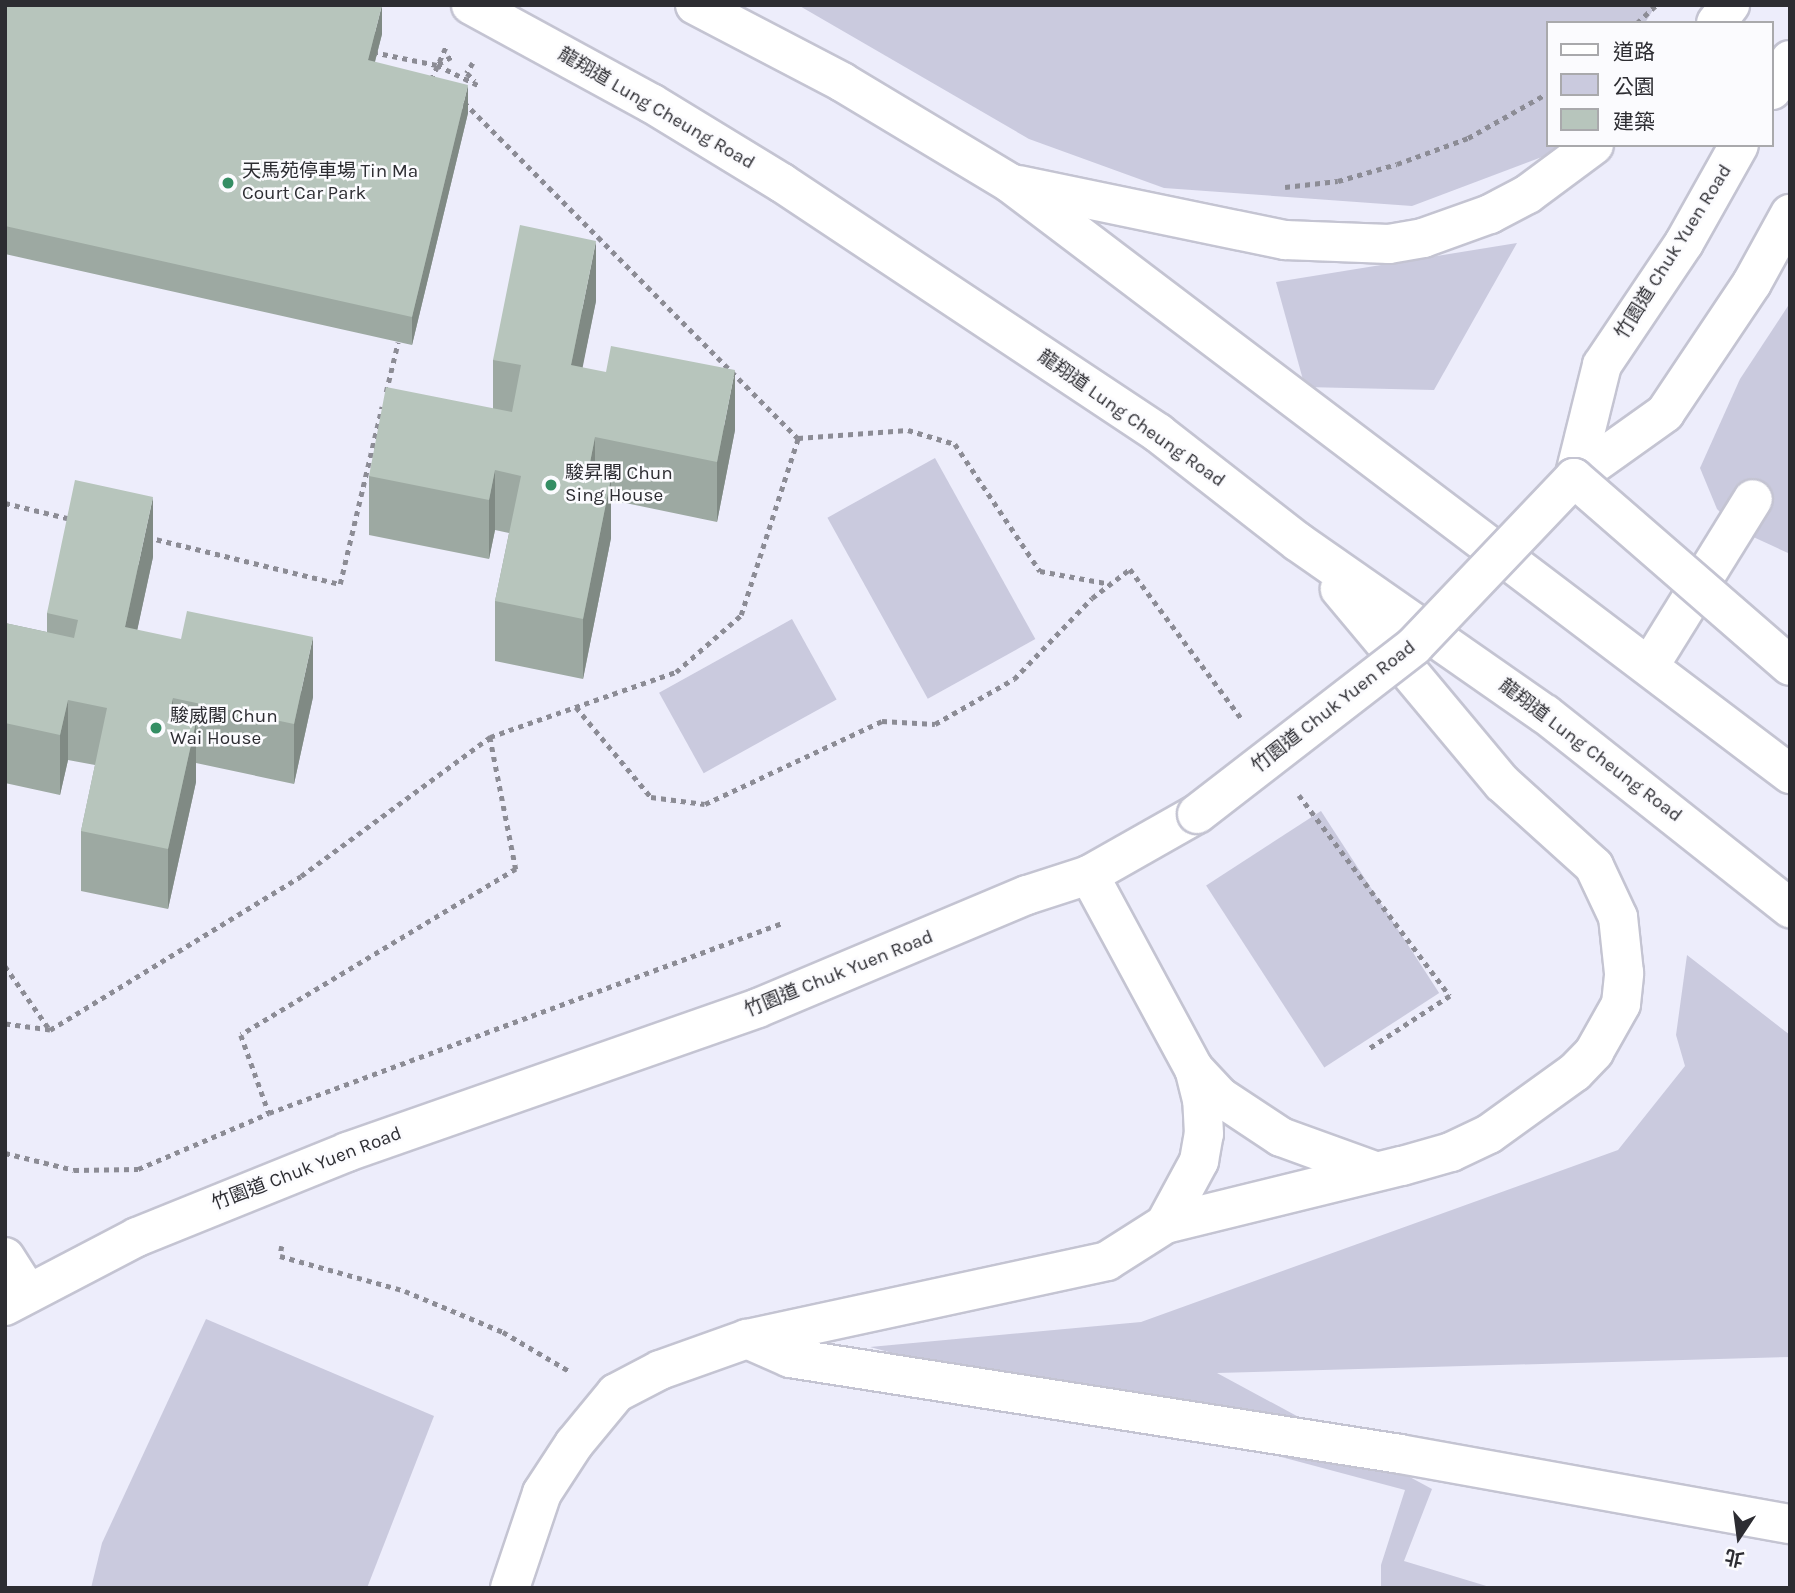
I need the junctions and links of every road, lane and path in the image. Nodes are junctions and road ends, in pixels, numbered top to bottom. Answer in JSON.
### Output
{"nodes":[{"id":1,"x":471,"y":5,"type":"edge"},
{"id":2,"x":695,"y":5,"type":"edge"},
{"id":3,"x":1656,"y":5,"type":"edge"},
{"id":4,"x":1730,"y":5,"type":"edge"},
{"id":5,"x":1639,"y":21,"type":"edge"},
{"id":6,"x":1718,"y":21,"type":"edge"},
{"id":7,"x":360,"y":50,"type":"edge"},
{"id":8,"x":1790,"y":60,"type":"edge"},
{"id":9,"x":473,"y":62,"type":"dead end"},
{"id":10,"x":437,"y":65,"type":"junction"},
{"id":11,"x":478,"y":85,"type":"dead end"},
{"id":12,"x":1774,"y":87,"type":"edge"},
{"id":13,"x":427,"y":92,"type":"edge"},
{"id":14,"x":1546,"y":94,"type":"edge"},
{"id":15,"x":454,"y":100,"type":"edge"},
{"id":16,"x":1591,"y":147,"type":"edge"},
{"id":17,"x":1738,"y":147,"type":"edge"},
{"id":18,"x":1010,"y":183,"type":"junction"},
{"id":19,"x":1278,"y":187,"type":"dead end"},
{"id":20,"x":1790,"y":214,"type":"edge"},
{"id":21,"x":398,"y":342,"type":"edge"},
{"id":22,"x":798,"y":438,"type":"junction"},
{"id":23,"x":1574,"y":478,"type":"junction"},
{"id":24,"x":1753,"y":499,"type":"dead end"},
{"id":25,"x":5,"y":503,"type":"edge"},
{"id":26,"x":86,"y":523,"type":"edge"},
{"id":27,"x":139,"y":535,"type":"edge"},
{"id":28,"x":1298,"y":542,"type":"junction"},
{"id":29,"x":1111,"y":584,"type":"junction"},
{"id":30,"x":1650,"y":666,"type":"junction"},
{"id":31,"x":1790,"y":666,"type":"edge"},
{"id":32,"x":576,"y":706,"type":"junction"},
{"id":33,"x":1245,"y":722,"type":"dead end"},
{"id":34,"x":491,"y":737,"type":"junction"},
{"id":35,"x":1790,"y":774,"type":"edge"},
{"id":36,"x":1294,"y":788,"type":"dead end"},
{"id":37,"x":1102,"y":869,"type":"junction"},
{"id":38,"x":1790,"y":908,"type":"edge"},
{"id":39,"x":782,"y":923,"type":"dead end"},
{"id":40,"x":5,"y":966,"type":"edge"},
{"id":41,"x":5,"y":1024,"type":"edge"},
{"id":42,"x":50,"y":1030,"type":"junction"},
{"id":43,"x":1369,"y":1049,"type":"dead end"},
{"id":44,"x":1194,"y":1069,"type":"junction"},
{"id":45,"x":269,"y":1113,"type":"junction"},
{"id":46,"x":5,"y":1153,"type":"edge"},
{"id":47,"x":1375,"y":1171,"type":"junction"},
{"id":48,"x":1165,"y":1224,"type":"junction"},
{"id":49,"x":282,"y":1247,"type":"dead end"},
{"id":50,"x":5,"y":1256,"type":"edge"},
{"id":51,"x":17,"y":1299,"type":"edge"},
{"id":52,"x":747,"y":1339,"type":"junction"},
{"id":53,"x":580,"y":1377,"type":"dead end"},
{"id":54,"x":1790,"y":1524,"type":"edge"},
{"id":55,"x":510,"y":1588,"type":"edge"}],
"edges":[{"from":1,"to":28,"type":"main road","name":"龍翔道 Lung Cheung Road"},
{"from":2,"to":18,"type":"main road"},
{"from":3,"to":5,"type":"path"},
{"from":4,"to":6,"type":"main road"},
{"from":7,"to":10,"type":"path"},
{"from":8,"to":12,"type":"main road"},
{"from":9,"to":10,"type":"path"},
{"from":10,"to":11,"type":"path"},
{"from":10,"to":13,"type":"path"},
{"from":14,"to":19,"type":"path"},
{"from":15,"to":22,"type":"path"},
{"from":16,"to":18,"type":"main road"},
{"from":17,"to":23,"type":"main road","name":"竹園道 Chuk Yuen Road"},
{"from":18,"to":30,"type":"main road"},
{"from":20,"to":23,"type":"main road","name":"竹園道 Chuk Yuen Road"},
{"from":21,"to":27,"type":"path"},
{"from":22,"to":29,"type":"path"},
{"from":22,"to":32,"type":"path"},
{"from":23,"to":31,"type":"main road","bridge":true},
{"from":23,"to":37,"type":"main road","name":"竹園道 Chuk Yuen Road","bridge":true},
{"from":24,"to":30,"type":"main road"},
{"from":25,"to":26,"type":"path"},
{"from":28,"to":38,"type":"main road","name":"龍翔道 Lung Cheung Road"},
{"from":28,"to":47,"type":"main road"},
{"from":29,"to":32,"type":"path"},
{"from":29,"to":33,"type":"path"},
{"from":30,"to":35,"type":"main road"},
{"from":32,"to":34,"type":"path"},
{"from":34,"to":42,"type":"path"},
{"from":34,"to":45,"type":"path"},
{"from":36,"to":43,"type":"path"},
{"from":37,"to":44,"type":"main road"},
{"from":37,"to":51,"type":"main road","name":"竹園道 Chuk Yuen Road"},
{"from":39,"to":45,"type":"path"},
{"from":40,"to":42,"type":"path"},
{"from":41,"to":42,"type":"path"},
{"from":44,"to":47,"type":"main road"},
{"from":44,"to":48,"type":"main road"},
{"from":45,"to":46,"type":"path"},
{"from":47,"to":48,"type":"main road"},
{"from":48,"to":52,"type":"main road"},
{"from":49,"to":53,"type":"path"},
{"from":50,"to":51,"type":"main road"},
{"from":52,"to":54,"type":"main road"},
{"from":52,"to":55,"type":"main road"}]}
